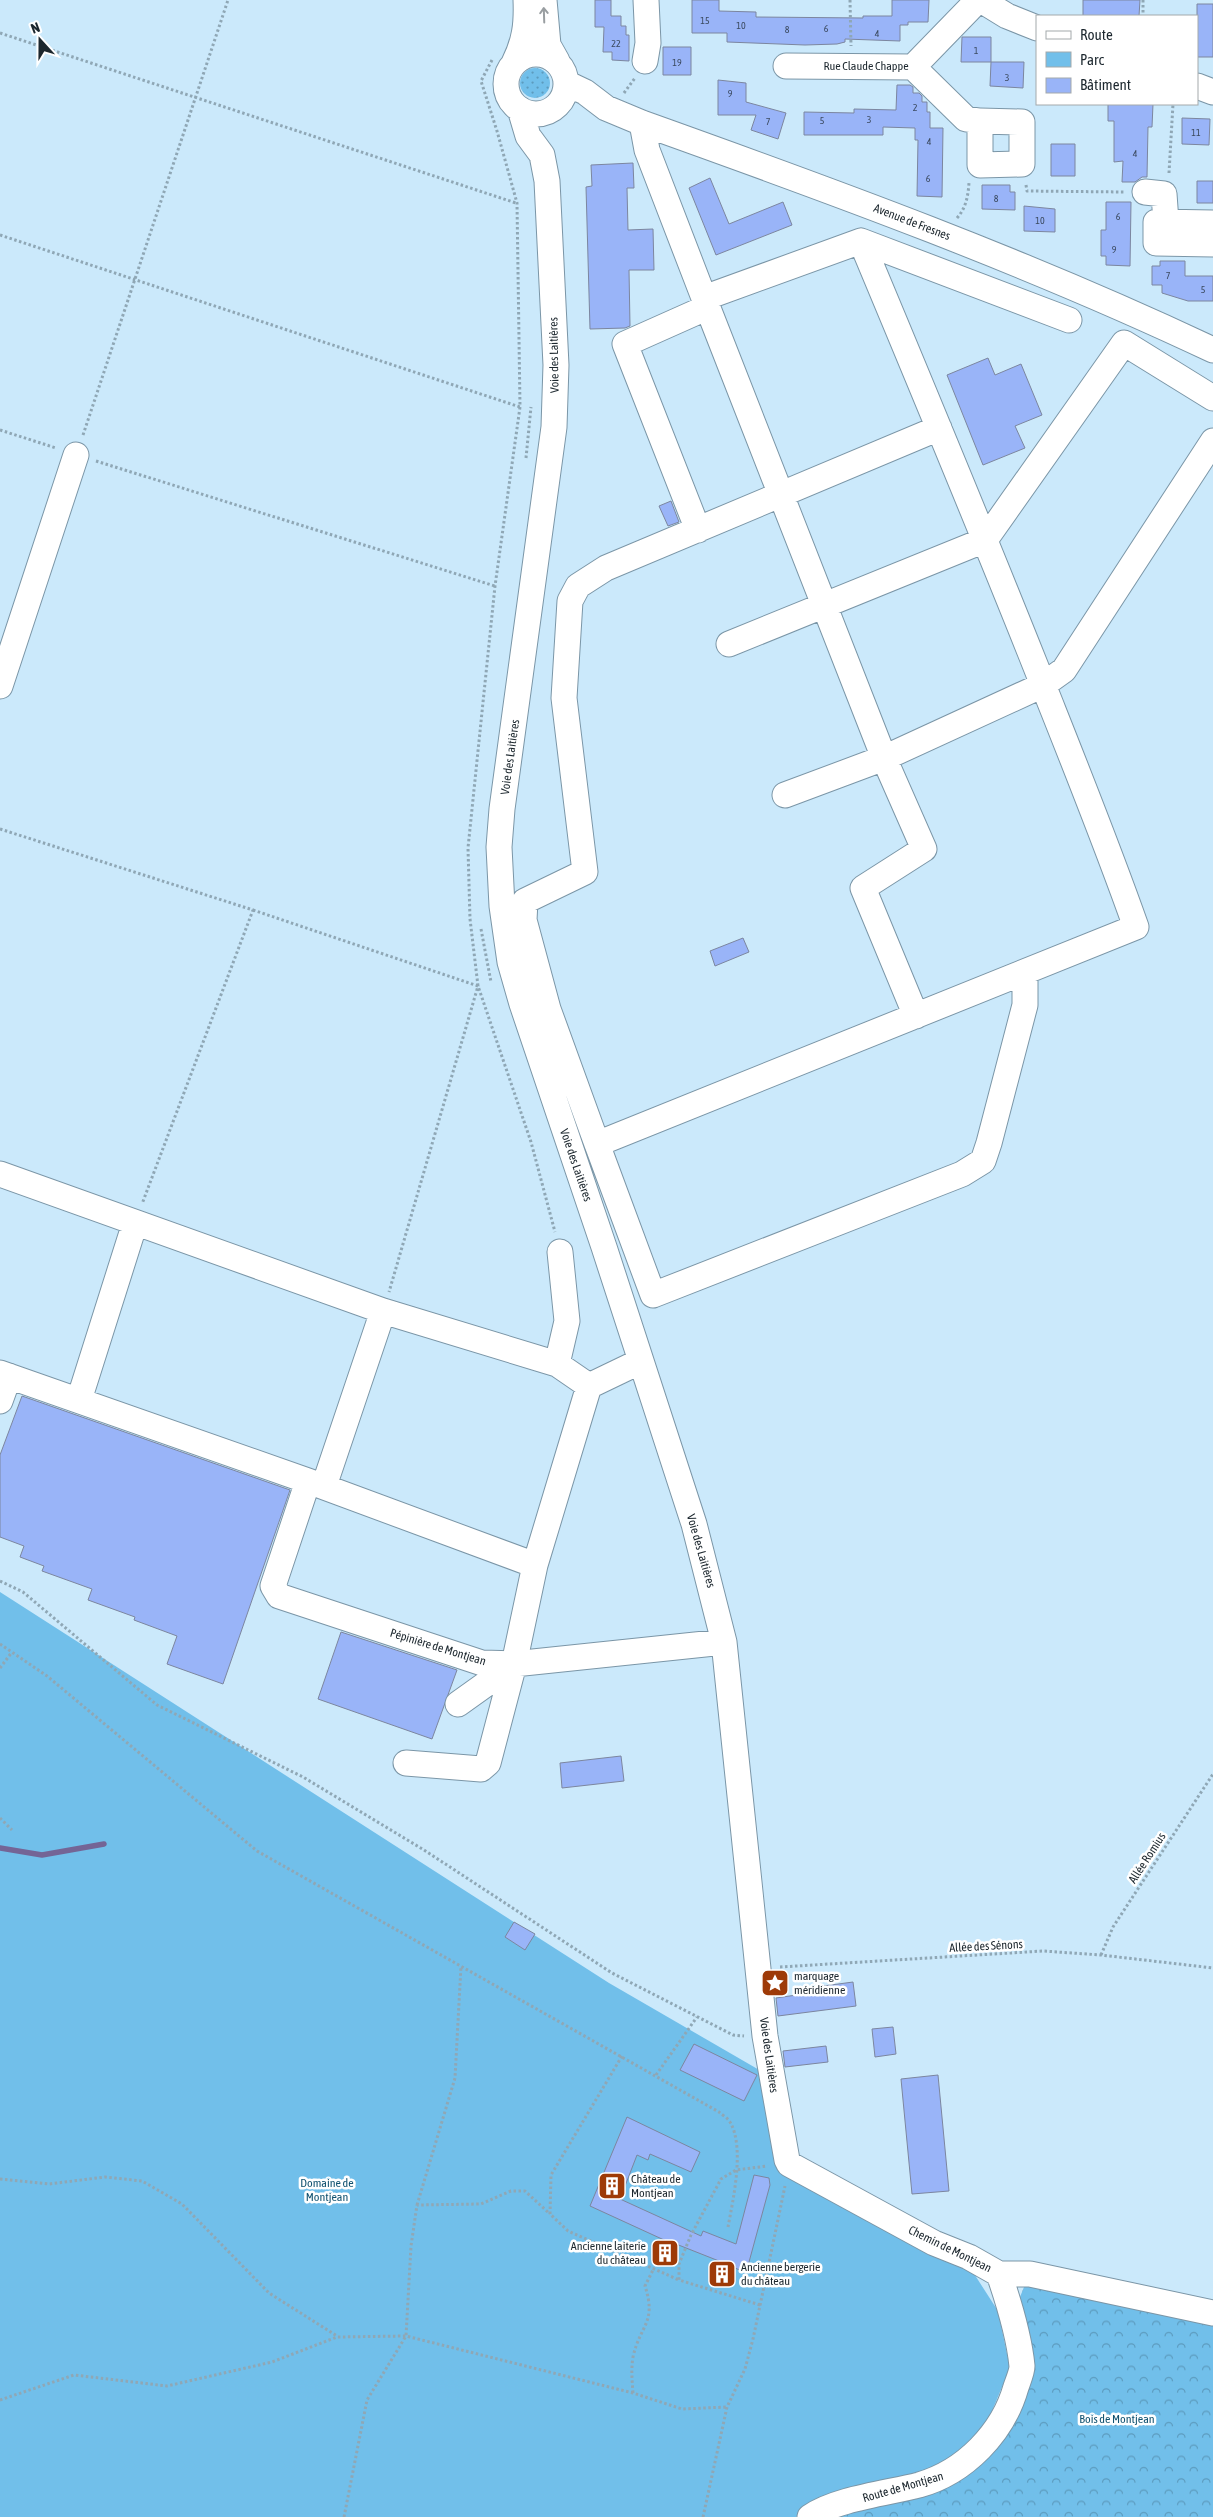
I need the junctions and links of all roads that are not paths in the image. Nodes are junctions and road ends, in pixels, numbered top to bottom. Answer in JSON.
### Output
{"nodes":[{"id":1,"x":526,"y":0,"type":"edge"},
{"id":2,"x":544,"y":0,"type":"edge"},
{"id":3,"x":646,"y":0,"type":"edge"},
{"id":4,"x":979,"y":0,"type":"edge"},
{"id":5,"x":1036,"y":28,"type":"edge"},
{"id":6,"x":504,"y":61,"type":"junction"},
{"id":7,"x":644,"y":61,"type":"road end"},
{"id":8,"x":786,"y":66,"type":"dead end"},
{"id":9,"x":914,"y":68,"type":"junction"},
{"id":10,"x":1198,"y":86,"type":"edge"},
{"id":11,"x":559,"y":89,"type":"junction"},
{"id":12,"x":1213,"y":92,"type":"edge"},
{"id":13,"x":520,"y":109,"type":"junction"},
{"id":14,"x":980,"y":121,"type":"junction"},
{"id":15,"x":642,"y":123,"type":"junction"},
{"id":16,"x":542,"y":155,"type":"junction"},
{"id":17,"x":1155,"y":193,"type":"road end"},
{"id":18,"x":1166,"y":222,"type":"junction"},
{"id":19,"x":1213,"y":222,"type":"edge"},
{"id":20,"x":861,"y":241,"type":"junction"},
{"id":21,"x":1213,"y":244,"type":"edge"},
{"id":22,"x":706,"y":302,"type":"junction"},
{"id":23,"x":1068,"y":320,"type":"dead end"},
{"id":24,"x":1213,"y":350,"type":"edge"},
{"id":25,"x":1213,"y":398,"type":"edge"},
{"id":26,"x":939,"y":428,"type":"junction"},
{"id":27,"x":1213,"y":441,"type":"edge"},
{"id":28,"x":76,"y":455,"type":"road end"},
{"id":29,"x":782,"y":496,"type":"junction"},
{"id":30,"x":698,"y":530,"type":"junction"},
{"id":31,"x":985,"y":540,"type":"junction"},
{"id":32,"x":825,"y":606,"type":"junction"},
{"id":33,"x":729,"y":644,"type":"dead end"},
{"id":34,"x":1043,"y":685,"type":"junction"},
{"id":35,"x":0,"y":686,"type":"edge"},
{"id":36,"x":884,"y":758,"type":"junction"},
{"id":37,"x":785,"y":795,"type":"dead end"},
{"id":38,"x":1025,"y":972,"type":"junction"},
{"id":39,"x":916,"y":1016,"type":"junction"},
{"id":40,"x":597,"y":1144,"type":"junction"},
{"id":41,"x":0,"y":1174,"type":"edge"},
{"id":42,"x":135,"y":1223,"type":"junction"},
{"id":43,"x":560,"y":1252,"type":"road end"},
{"id":44,"x":383,"y":1311,"type":"junction"},
{"id":45,"x":641,"y":1361,"type":"junction"},
{"id":46,"x":557,"y":1364,"type":"junction"},
{"id":47,"x":5,"y":1374,"type":"edge"},
{"id":48,"x":588,"y":1386,"type":"junction"},
{"id":49,"x":79,"y":1400,"type":"junction"},
{"id":50,"x":0,"y":1401,"type":"edge"},
{"id":51,"x":316,"y":1484,"type":"junction"},
{"id":52,"x":535,"y":1565,"type":"junction"},
{"id":53,"x":724,"y":1642,"type":"junction"},
{"id":54,"x":514,"y":1664,"type":"junction"},
{"id":55,"x":458,"y":1704,"type":"dead end"},
{"id":56,"x":406,"y":1764,"type":"dead end"},
{"id":57,"x":788,"y":2162,"type":"joint"},
{"id":58,"x":999,"y":2274,"type":"junction"},
{"id":59,"x":1213,"y":2313,"type":"edge"},
{"id":60,"x":810,"y":2517,"type":"edge"}],
"edges":[{"from":1,"to":6,"type":"street"},
{"from":11,"to":2,"type":"street","one_way":true},
{"from":3,"to":7,"type":"street"},
{"from":4,"to":5,"type":"street"},
{"from":4,"to":9,"type":"street","name":"Rue Claude Chappe"},
{"from":6,"to":11,"type":"street"},
{"from":6,"to":13,"type":"street"},
{"from":8,"to":9,"type":"street","name":"Rue Claude Chappe"},
{"from":9,"to":14,"type":"street"},
{"from":10,"to":12,"type":"street"},
{"from":11,"to":13,"type":"street"},
{"from":11,"to":15,"type":"street","name":"Avenue de Fresnes"},
{"from":11,"to":16,"type":"street","name":"Voie des Laitières"},
{"from":13,"to":16,"type":"street","name":"Voie des Laitières"},
{"from":14,"to":14,"type":"street"},
{"from":15,"to":22,"type":"street"},
{"from":15,"to":24,"type":"street","name":"Avenue de Fresnes"},
{"from":16,"to":45,"type":"street","name":"Voie des Laitières"},
{"from":17,"to":18,"type":"street"},
{"from":18,"to":19,"type":"street"},
{"from":18,"to":21,"type":"street"},
{"from":20,"to":22,"type":"street"},
{"from":20,"to":23,"type":"street"},
{"from":20,"to":26,"type":"street"},
{"from":22,"to":29,"type":"street"},
{"from":22,"to":30,"type":"street"},
{"from":25,"to":31,"type":"street"},
{"from":26,"to":29,"type":"street"},
{"from":26,"to":31,"type":"street"},
{"from":27,"to":34,"type":"street"},
{"from":28,"to":35,"type":"street"},
{"from":29,"to":30,"type":"street"},
{"from":29,"to":32,"type":"street"},
{"from":30,"to":40,"type":"street"},
{"from":31,"to":32,"type":"street"},
{"from":31,"to":34,"type":"street"},
{"from":32,"to":33,"type":"street"},
{"from":32,"to":36,"type":"street"},
{"from":34,"to":36,"type":"street"},
{"from":34,"to":38,"type":"street"},
{"from":36,"to":37,"type":"street"},
{"from":36,"to":39,"type":"street"},
{"from":38,"to":39,"type":"street"},
{"from":38,"to":40,"type":"street"},
{"from":39,"to":40,"type":"street"},
{"from":41,"to":42,"type":"street"},
{"from":42,"to":44,"type":"street"},
{"from":42,"to":49,"type":"street"},
{"from":43,"to":46,"type":"street"},
{"from":44,"to":46,"type":"street"},
{"from":44,"to":51,"type":"street","name":"Pépinière de Montjean"},
{"from":45,"to":48,"type":"street"},
{"from":45,"to":53,"type":"street","name":"Voie des Laitières"},
{"from":46,"to":48,"type":"street"},
{"from":47,"to":49,"type":"street"},
{"from":47,"to":50,"type":"street"},
{"from":48,"to":52,"type":"street"},
{"from":49,"to":51,"type":"street"},
{"from":51,"to":52,"type":"street"},
{"from":51,"to":54,"type":"street","name":"Pépinière de Montjean"},
{"from":52,"to":54,"type":"street"},
{"from":53,"to":54,"type":"street","name":"Pépinière de Montjean"},
{"from":53,"to":57,"type":"street","name":"Voie des Laitières"},
{"from":54,"to":55,"type":"street"},
{"from":54,"to":56,"type":"street"},
{"from":57,"to":58,"type":"street","name":"Chemin de Montjean"},
{"from":58,"to":59,"type":"street","name":"Chemin de Montjean"},
{"from":58,"to":60,"type":"street","name":"Route de Montjean"}]}
